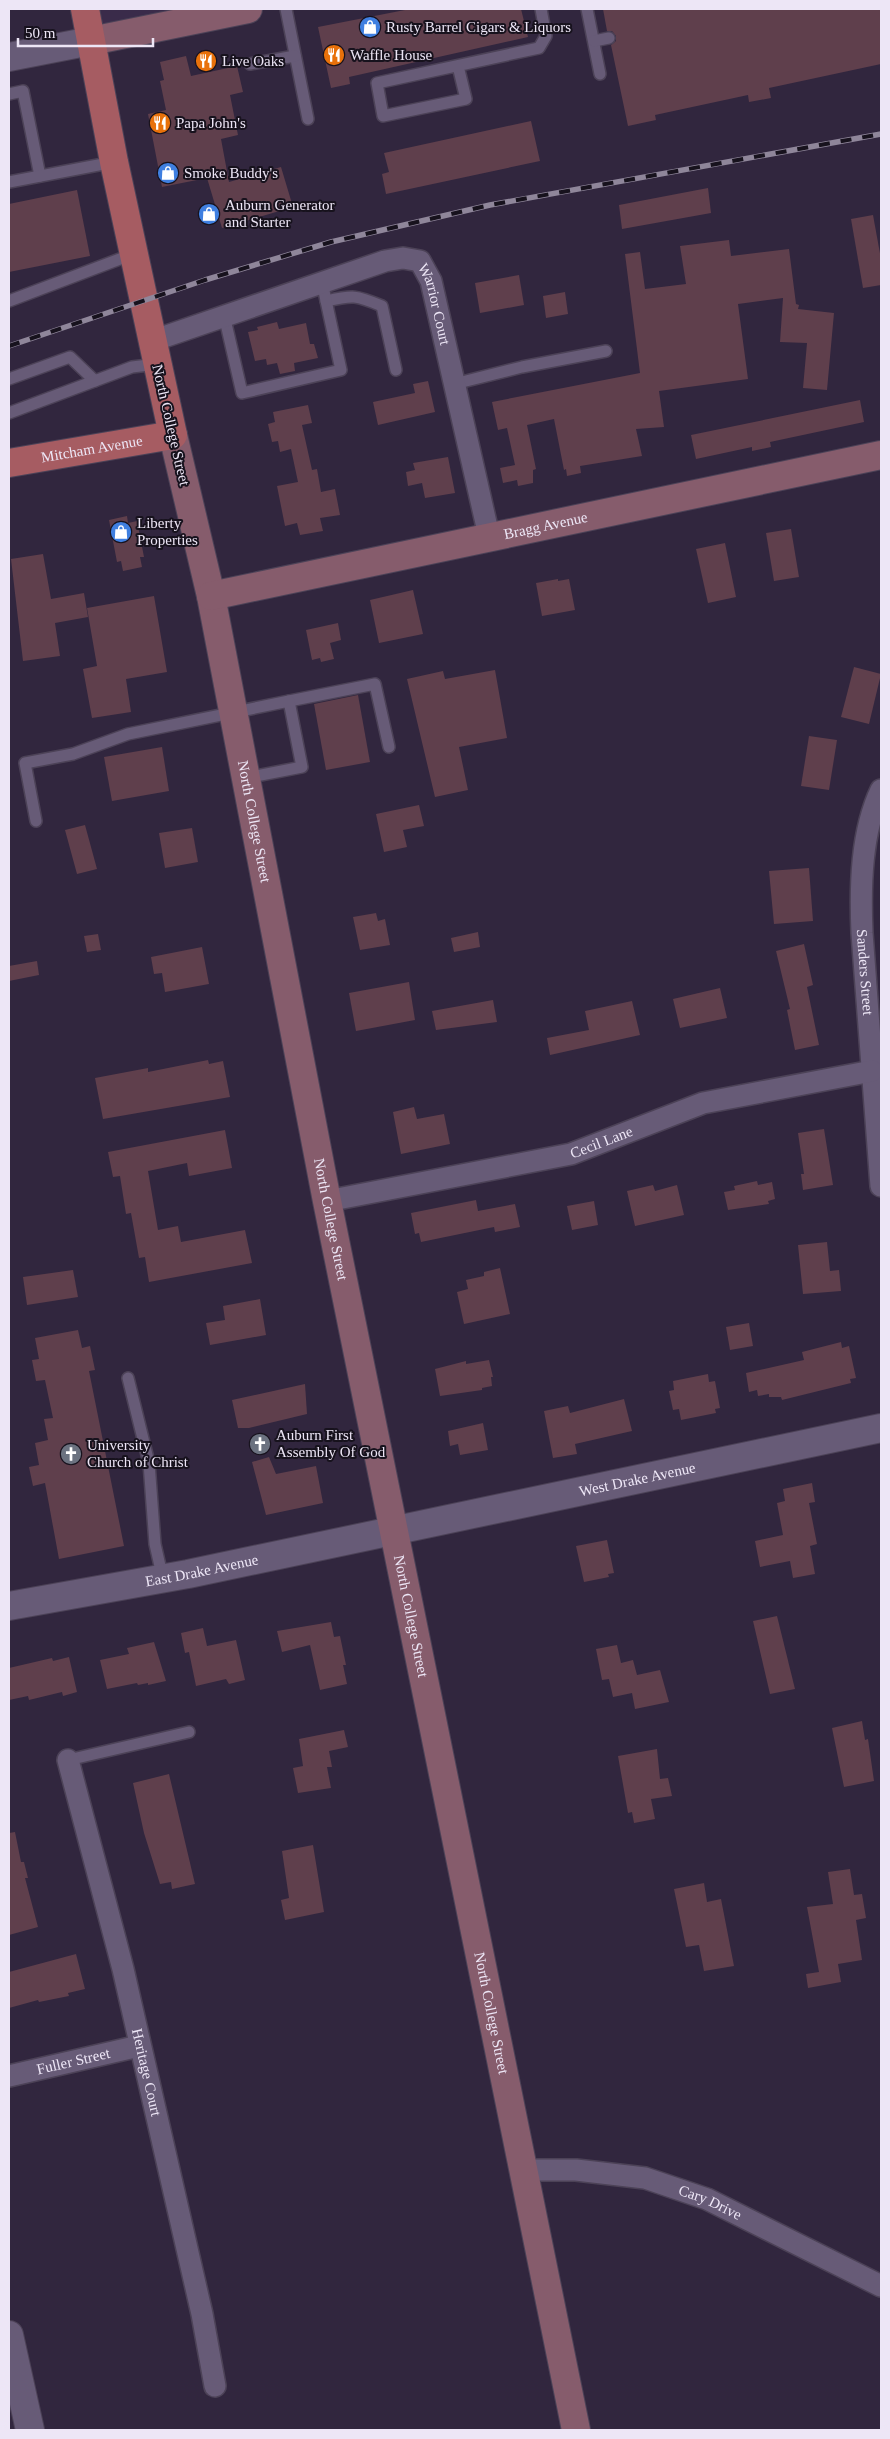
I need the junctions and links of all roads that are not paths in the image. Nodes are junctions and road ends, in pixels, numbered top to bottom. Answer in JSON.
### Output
{"nodes":[{"id":1,"x":85,"y":9,"type":"edge"},
{"id":2,"x":248,"y":9,"type":"edge"},
{"id":3,"x":286,"y":9,"type":"edge"},
{"id":4,"x":541,"y":9,"type":"edge"},
{"id":5,"x":587,"y":9,"type":"edge"},
{"id":6,"x":609,"y":38,"type":"dead end"},
{"id":7,"x":92,"y":41,"type":"junction"},
{"id":8,"x":594,"y":41,"type":"junction"},
{"id":9,"x":9,"y":56,"type":"edge"},
{"id":10,"x":295,"y":56,"type":"junction"},
{"id":11,"x":250,"y":64,"type":"dead end"},
{"id":12,"x":458,"y":66,"type":"junction"},
{"id":13,"x":600,"y":74,"type":"dead end"},
{"id":14,"x":9,"y":94,"type":"edge"},
{"id":15,"x":308,"y":119,"type":"dead end"},
{"id":16,"x":114,"y":162,"type":"junction"},
{"id":17,"x":40,"y":176,"type":"junction"},
{"id":18,"x":9,"y":182,"type":"edge"},
{"id":19,"x":133,"y":254,"type":"junction"},
{"id":20,"x":324,"y":292,"type":"junction"},
{"id":21,"x":9,"y":301,"type":"edge"},
{"id":22,"x":224,"y":316,"type":"junction"},
{"id":23,"x":606,"y":351,"type":"dead end"},
{"id":24,"x":154,"y":352,"type":"junction"},
{"id":25,"x":396,"y":370,"type":"dead end"},
{"id":26,"x":9,"y":379,"type":"edge"},
{"id":27,"x":95,"y":381,"type":"junction"},
{"id":28,"x":454,"y":384,"type":"junction"},
{"id":29,"x":9,"y":412,"type":"edge"},
{"id":30,"x":173,"y":435,"type":"junction"},
{"id":31,"x":881,"y":455,"type":"edge"},
{"id":32,"x":9,"y":463,"type":"edge"},
{"id":33,"x":489,"y":536,"type":"junction"},
{"id":34,"x":210,"y":596,"type":"junction"},
{"id":35,"x":289,"y":701,"type":"junction"},
{"id":36,"x":233,"y":712,"type":"junction"},
{"id":37,"x":389,"y":747,"type":"dead end"},
{"id":38,"x":246,"y":778,"type":"junction"},
{"id":39,"x":881,"y":790,"type":"edge"},
{"id":40,"x":36,"y":820,"type":"dead end"},
{"id":41,"x":872,"y":1071,"type":"junction"},
{"id":42,"x":881,"y":1186,"type":"edge"},
{"id":43,"x":326,"y":1201,"type":"junction"},
{"id":44,"x":128,"y":1378,"type":"dead end"},
{"id":45,"x":881,"y":1428,"type":"edge"},
{"id":46,"x":393,"y":1530,"type":"junction"},
{"id":47,"x":164,"y":1579,"type":"junction"},
{"id":48,"x":9,"y":1606,"type":"edge"},
{"id":49,"x":189,"y":1732,"type":"dead end"},
{"id":50,"x":68,"y":1760,"type":"joint"},
{"id":51,"x":139,"y":2046,"type":"junction"},
{"id":52,"x":9,"y":2076,"type":"edge"},
{"id":53,"x":524,"y":2170,"type":"junction"},
{"id":54,"x":881,"y":2286,"type":"edge"},
{"id":55,"x":9,"y":2335,"type":"edge"},
{"id":56,"x":215,"y":2386,"type":"dead end"},
{"id":57,"x":30,"y":2430,"type":"edge"},
{"id":58,"x":576,"y":2430,"type":"edge"}],
"edges":[{"from":1,"to":7,"type":"main road","name":"North College Street"},
{"from":2,"to":7,"type":"main road"},
{"from":3,"to":10,"type":"lane"},
{"from":4,"to":12,"type":"lane"},
{"from":5,"to":8,"type":"lane"},
{"from":6,"to":8,"type":"lane"},
{"from":7,"to":9,"type":"street"},
{"from":7,"to":16,"type":"main road","name":"North College Street"},
{"from":8,"to":13,"type":"lane"},
{"from":10,"to":11,"type":"lane"},
{"from":10,"to":15,"type":"lane"},
{"from":12,"to":12,"type":"lane"},
{"from":14,"to":17,"type":"lane"},
{"from":16,"to":17,"type":"lane"},
{"from":16,"to":19,"type":"main road","name":"North College Street"},
{"from":17,"to":18,"type":"lane"},
{"from":19,"to":21,"type":"lane"},
{"from":19,"to":24,"type":"main road","name":"North College Street"},
{"from":20,"to":22,"type":"street","name":"Warrior Court"},
{"from":20,"to":22,"type":"lane"},
{"from":20,"to":25,"type":"lane"},
{"from":20,"to":28,"type":"street","name":"Warrior Court"},
{"from":22,"to":24,"type":"street","name":"Warrior Court"},
{"from":23,"to":28,"type":"lane"},
{"from":24,"to":27,"type":"lane"},
{"from":24,"to":30,"type":"main road","name":"North College Street"},
{"from":26,"to":27,"type":"lane"},
{"from":27,"to":29,"type":"lane"},
{"from":28,"to":33,"type":"street","name":"Warrior Court"},
{"from":30,"to":32,"type":"main road","name":"Mitcham Avenue"},
{"from":30,"to":34,"type":"main road","name":"North College Street"},
{"from":31,"to":33,"type":"main road","name":"Bragg Avenue"},
{"from":33,"to":34,"type":"main road","name":"Bragg Avenue"},
{"from":34,"to":36,"type":"main road","name":"North College Street"},
{"from":35,"to":36,"type":"lane"},
{"from":35,"to":37,"type":"lane"},
{"from":35,"to":38,"type":"lane"},
{"from":36,"to":38,"type":"main road","name":"North College Street"},
{"from":36,"to":40,"type":"lane"},
{"from":38,"to":43,"type":"main road","name":"North College Street"},
{"from":39,"to":41,"type":"street","name":"Sanders Street"},
{"from":41,"to":42,"type":"street","name":"Sanders Street"},
{"from":41,"to":43,"type":"street","name":"Cecil Lane"},
{"from":43,"to":46,"type":"main road","name":"North College Street"},
{"from":44,"to":47,"type":"lane"},
{"from":45,"to":46,"type":"street","name":"West Drake Avenue"},
{"from":46,"to":47,"type":"street","name":"East Drake Avenue"},
{"from":46,"to":53,"type":"main road","name":"North College Street"},
{"from":47,"to":48,"type":"street","name":"East Drake Avenue"},
{"from":49,"to":50,"type":"lane"},
{"from":50,"to":51,"type":"street","name":"Heritage Court"},
{"from":51,"to":52,"type":"street","name":"Fuller Street"},
{"from":51,"to":56,"type":"street","name":"Heritage Court"},
{"from":53,"to":54,"type":"street","name":"Cary Drive"},
{"from":53,"to":58,"type":"main road","name":"North College Street"},
{"from":55,"to":57,"type":"street"}]}
